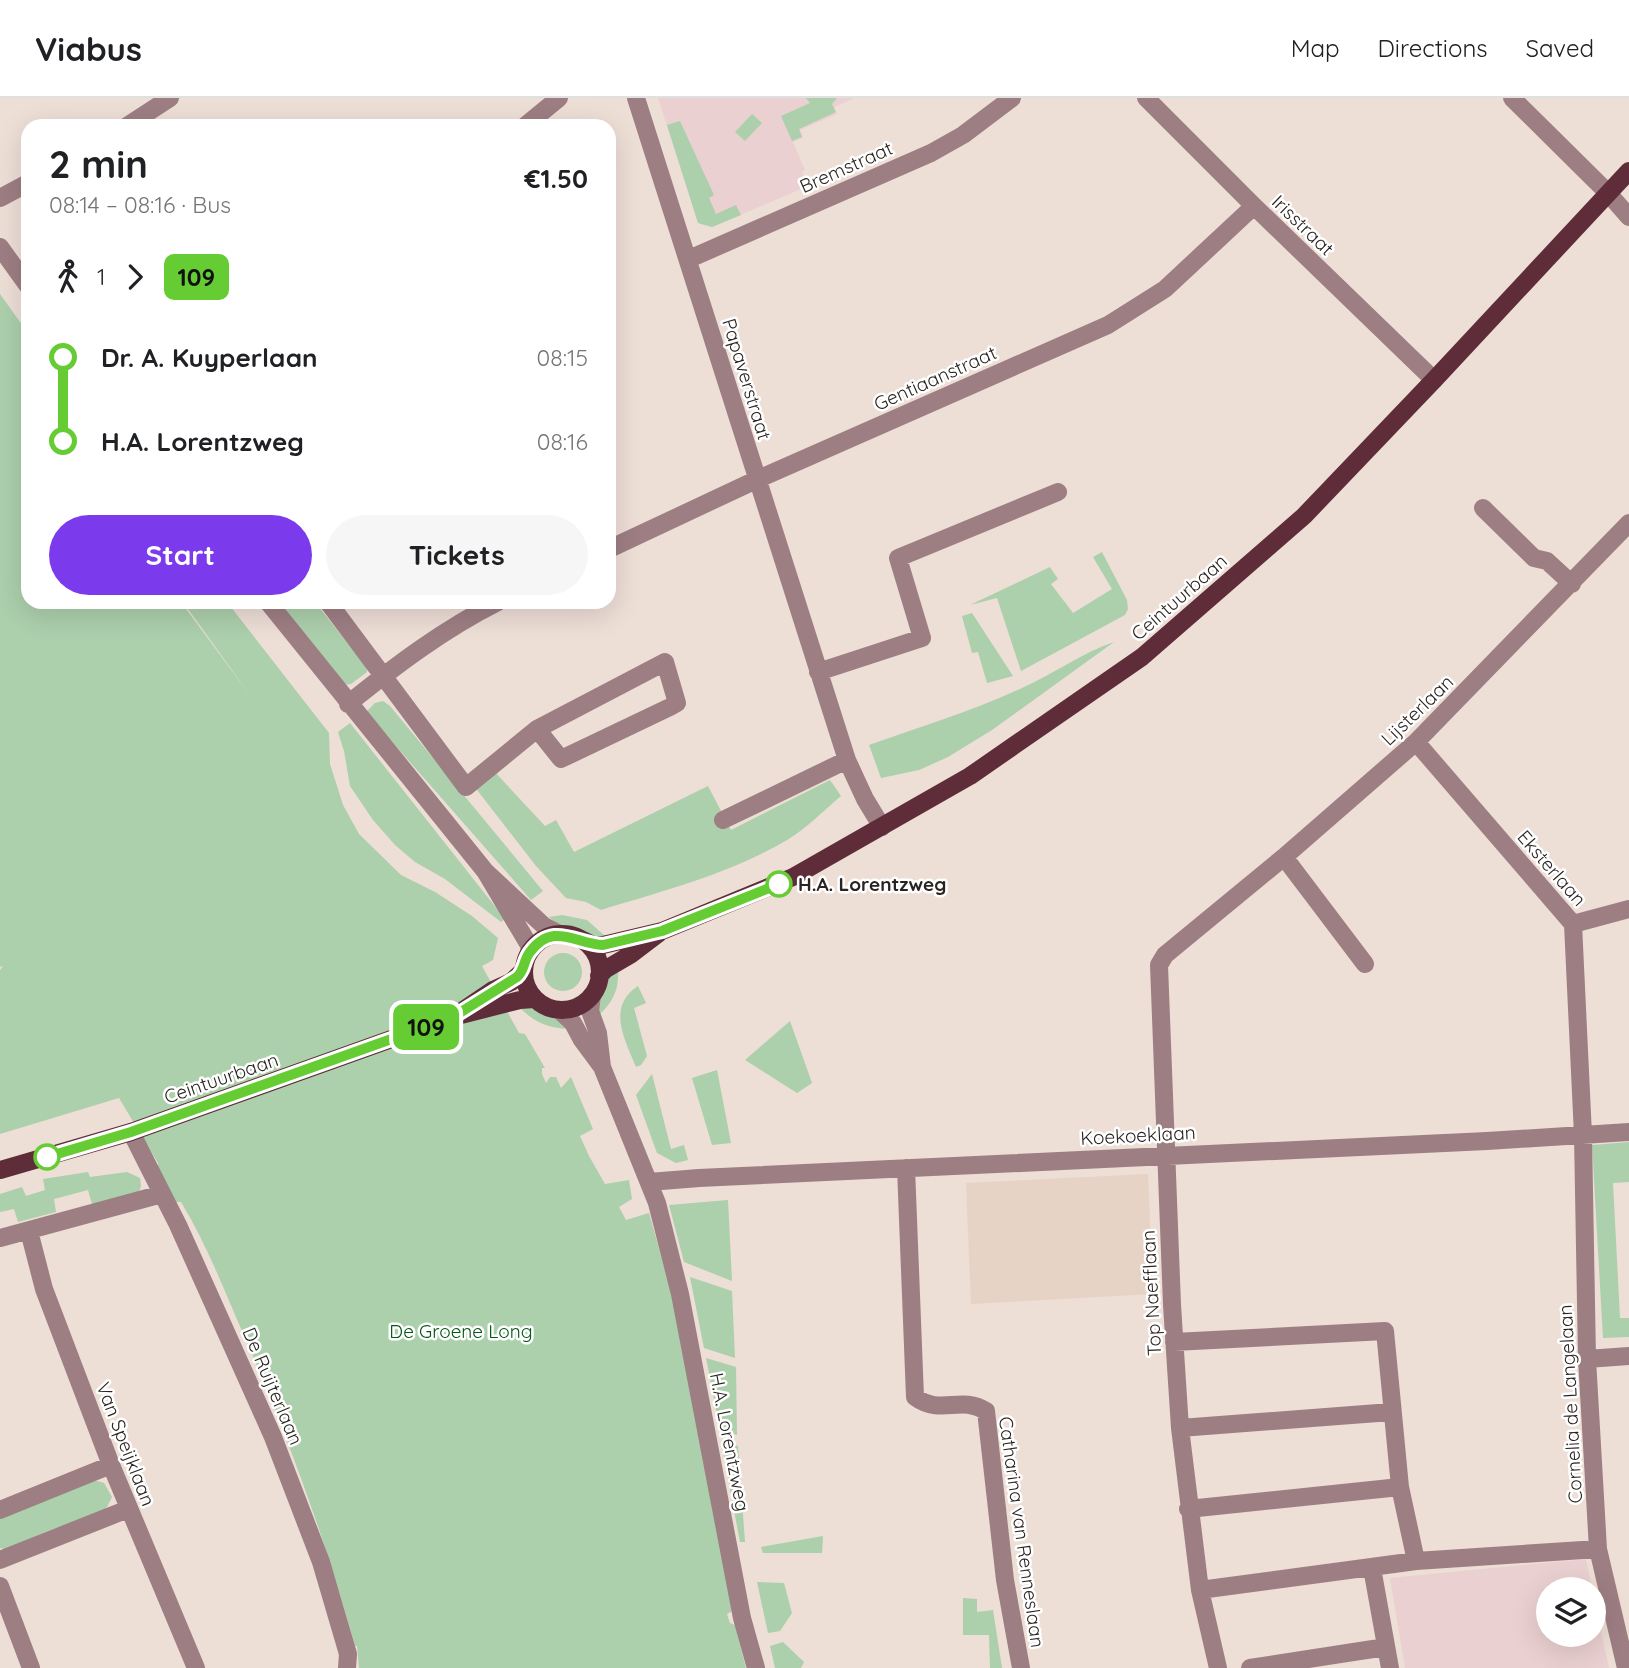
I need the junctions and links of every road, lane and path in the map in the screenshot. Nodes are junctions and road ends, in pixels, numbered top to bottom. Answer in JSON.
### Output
{"nodes":[{"id":1,"x":170,"y":98,"type":"edge"},
{"id":2,"x":559,"y":98,"type":"edge"},
{"id":3,"x":636,"y":98,"type":"edge"},
{"id":4,"x":1012,"y":98,"type":"edge"},
{"id":5,"x":1146,"y":98,"type":"edge"},
{"id":6,"x":1512,"y":98,"type":"edge"},
{"id":7,"x":138,"y":119,"type":"edge"},
{"id":8,"x":534,"y":119,"type":"edge"},
{"id":9,"x":1629,"y":171,"type":"edge"},
{"id":10,"x":21,"y":187,"type":"edge"},
{"id":11,"x":1608,"y":193,"type":"junction"},
{"id":12,"x":0,"y":198,"type":"edge"},
{"id":13,"x":1254,"y":206,"type":"junction"},
{"id":14,"x":1629,"y":217,"type":"edge"},
{"id":15,"x":0,"y":247,"type":"edge"},
{"id":16,"x":689,"y":260,"type":"junction"},
{"id":17,"x":21,"y":276,"type":"edge"},
{"id":18,"x":1434,"y":380,"type":"junction"},
{"id":19,"x":756,"y":480,"type":"junction"},
{"id":20,"x":1058,"y":492,"type":"dead end"},
{"id":21,"x":1483,"y":508,"type":"dead end"},
{"id":22,"x":1629,"y":523,"type":"edge"},
{"id":23,"x":616,"y":546,"type":"edge"},
{"id":24,"x":1572,"y":584,"type":"junction"},
{"id":25,"x":273,"y":609,"type":"edge"},
{"id":26,"x":333,"y":609,"type":"edge"},
{"id":27,"x":484,"y":609,"type":"edge"},
{"id":28,"x":818,"y":672,"type":"junction"},
{"id":29,"x":384,"y":675,"type":"junction"},
{"id":30,"x":348,"y":704,"type":"junction"},
{"id":31,"x":537,"y":729,"type":"junction"},
{"id":32,"x":1416,"y":742,"type":"junction"},
{"id":33,"x":847,"y":760,"type":"junction"},
{"id":34,"x":723,"y":820,"type":"dead end"},
{"id":35,"x":882,"y":827,"type":"junction"},
{"id":36,"x":1284,"y":857,"type":"junction"},
{"id":37,"x":485,"y":871,"type":"junction"},
{"id":38,"x":1629,"y":909,"type":"edge"},
{"id":39,"x":1573,"y":924,"type":"junction"},
{"id":40,"x":662,"y":931,"type":"junction"},
{"id":41,"x":561,"y":935,"type":"junction"},
{"id":42,"x":583,"y":940,"type":"junction"},
{"id":43,"x":530,"y":952,"type":"junction"},
{"id":44,"x":1366,"y":964,"type":"dead end"},
{"id":45,"x":523,"y":971,"type":"junction"},
{"id":46,"x":599,"y":976,"type":"junction"},
{"id":47,"x":592,"y":995,"type":"junction"},
{"id":48,"x":534,"y":999,"type":"junction"},
{"id":49,"x":559,"y":1010,"type":"junction"},
{"id":50,"x":453,"y":1017,"type":"junction"},
{"id":51,"x":602,"y":1067,"type":"junction"},
{"id":52,"x":131,"y":1132,"type":"junction"},
{"id":53,"x":1629,"y":1132,"type":"edge"},
{"id":54,"x":1583,"y":1135,"type":"junction"},
{"id":55,"x":1166,"y":1154,"type":"junction"},
{"id":56,"x":906,"y":1168,"type":"junction"},
{"id":57,"x":0,"y":1170,"type":"edge"},
{"id":58,"x":649,"y":1182,"type":"junction"},
{"id":59,"x":162,"y":1195,"type":"junction"},
{"id":60,"x":29,"y":1231,"type":"junction"},
{"id":61,"x":0,"y":1238,"type":"edge"},
{"id":62,"x":1174,"y":1342,"type":"junction"},
{"id":63,"x":1629,"y":1356,"type":"edge"},
{"id":64,"x":1587,"y":1359,"type":"junction"},
{"id":65,"x":1391,"y":1412,"type":"junction"},
{"id":66,"x":1180,"y":1428,"type":"junction"},
{"id":67,"x":111,"y":1465,"type":"junction"},
{"id":68,"x":1399,"y":1488,"type":"junction"},
{"id":69,"x":128,"y":1508,"type":"junction"},
{"id":70,"x":1188,"y":1508,"type":"junction"},
{"id":71,"x":0,"y":1510,"type":"edge"},
{"id":72,"x":1598,"y":1549,"type":"junction"},
{"id":73,"x":0,"y":1560,"type":"edge"},
{"id":74,"x":1416,"y":1561,"type":"junction"},
{"id":75,"x":1372,"y":1568,"type":"junction"},
{"id":76,"x":0,"y":1586,"type":"edge"},
{"id":77,"x":1200,"y":1590,"type":"junction"},
{"id":78,"x":1386,"y":1647,"type":"junction"},
{"id":79,"x":31,"y":1668,"type":"edge"},
{"id":80,"x":196,"y":1668,"type":"edge"},
{"id":81,"x":347,"y":1668,"type":"edge"},
{"id":82,"x":756,"y":1668,"type":"edge"},
{"id":83,"x":1020,"y":1668,"type":"edge"},
{"id":84,"x":1218,"y":1668,"type":"edge"},
{"id":85,"x":1250,"y":1668,"type":"edge"},
{"id":86,"x":1390,"y":1668,"type":"edge"},
{"id":87,"x":1626,"y":1668,"type":"edge"}],
"edges":[{"from":1,"to":7,"type":"street"},
{"from":2,"to":8,"type":"street"},
{"from":3,"to":16,"type":"street","name":"Papaverstraat"},
{"from":4,"to":16,"type":"street","name":"Bremstraat"},
{"from":5,"to":13,"type":"street","name":"Irisstraat"},
{"from":6,"to":11,"type":"street"},
{"from":9,"to":11,"type":"main road","name":"Ceintuurbaan"},
{"from":10,"to":12,"type":"street"},
{"from":11,"to":14,"type":"street"},
{"from":11,"to":18,"type":"main road","name":"Ceintuurbaan"},
{"from":13,"to":18,"type":"street","name":"Irisstraat"},
{"from":13,"to":19,"type":"street","name":"Gentiaanstraat"},
{"from":15,"to":17,"type":"street"},
{"from":16,"to":19,"type":"street","name":"Papaverstraat"},
{"from":18,"to":35,"type":"main road","name":"Ceintuurbaan"},
{"from":19,"to":23,"type":"street","name":"Gentiaanstraat"},
{"from":19,"to":28,"type":"street","name":"Papaverstraat"},
{"from":20,"to":28,"type":"street"},
{"from":21,"to":24,"type":"street"},
{"from":22,"to":24,"type":"street","name":"Lijsterlaan"},
{"from":24,"to":32,"type":"street","name":"Lijsterlaan"},
{"from":25,"to":30,"type":"street"},
{"from":26,"to":29,"type":"street"},
{"from":27,"to":29,"type":"street"},
{"from":28,"to":33,"type":"street","name":"Papaverstraat"},
{"from":29,"to":30,"type":"street"},
{"from":29,"to":31,"type":"street"},
{"from":30,"to":37,"type":"street"},
{"from":31,"to":31,"type":"street"},
{"from":32,"to":36,"type":"street","name":"Lijsterlaan"},
{"from":32,"to":39,"type":"street","name":"Eksterlaan"},
{"from":33,"to":34,"type":"street"},
{"from":33,"to":35,"type":"street","name":"Papaverstraat"},
{"from":35,"to":40,"type":"main road","name":"Ceintuurbaan"},
{"from":36,"to":44,"type":"street"},
{"from":36,"to":55,"type":"street","name":"Lijsterlaan"},
{"from":37,"to":41,"type":"street"},
{"from":37,"to":43,"type":"street"},
{"from":38,"to":39,"type":"street"},
{"from":39,"to":54,"type":"street","name":"Eksterlaan"},
{"from":40,"to":42,"type":"main road","name":"Ceintuurbaan"},
{"from":40,"to":46,"type":"main road","name":"Ceintuurbaan"},
{"from":41,"to":42,"type":"main road"},
{"from":41,"to":43,"type":"main road"},
{"from":42,"to":46,"type":"main road"},
{"from":43,"to":45,"type":"main road"},
{"from":45,"to":48,"type":"main road"},
{"from":45,"to":50,"type":"main road","name":"Ceintuurbaan"},
{"from":46,"to":47,"type":"main road"},
{"from":47,"to":49,"type":"main road"},
{"from":47,"to":51,"type":"street","name":"H.A. Lorentzweg"},
{"from":48,"to":49,"type":"main road"},
{"from":48,"to":50,"type":"main road","name":"Ceintuurbaan"},
{"from":49,"to":51,"type":"street","name":"H.A. Lorentzweg"},
{"from":50,"to":52,"type":"main road","name":"Ceintuurbaan"},
{"from":51,"to":58,"type":"street","name":"H.A. Lorentzweg"},
{"from":52,"to":57,"type":"main road","name":"Ceintuurbaan"},
{"from":52,"to":59,"type":"street","name":"De Ruijterlaan"},
{"from":53,"to":54,"type":"street","name":"Koekoeklaan"},
{"from":54,"to":55,"type":"street","name":"Koekoeklaan"},
{"from":54,"to":64,"type":"street","name":"Cornelia de Langelaan"},
{"from":55,"to":56,"type":"street","name":"Koekoeklaan"},
{"from":55,"to":62,"type":"street","name":"Top Naefflaan"},
{"from":56,"to":58,"type":"street","name":"Koekoeklaan"},
{"from":56,"to":83,"type":"street","name":"Catharina van Renneslaan"},
{"from":58,"to":82,"type":"street","name":"H.A. Lorentzweg"},
{"from":59,"to":60,"type":"street"},
{"from":59,"to":81,"type":"street","name":"De Ruijterlaan"},
{"from":60,"to":61,"type":"street"},
{"from":60,"to":67,"type":"street","name":"Van Speijklaan"},
{"from":62,"to":65,"type":"street"},
{"from":62,"to":66,"type":"street","name":"Top Naefflaan"},
{"from":63,"to":64,"type":"street"},
{"from":64,"to":72,"type":"street","name":"Cornelia de Langelaan"},
{"from":65,"to":66,"type":"street"},
{"from":65,"to":68,"type":"street"},
{"from":66,"to":70,"type":"street","name":"Top Naefflaan"},
{"from":67,"to":69,"type":"street","name":"Van Speijklaan"},
{"from":67,"to":71,"type":"street"},
{"from":68,"to":70,"type":"street"},
{"from":68,"to":74,"type":"street"},
{"from":69,"to":73,"type":"street"},
{"from":69,"to":80,"type":"street","name":"Van Speijklaan"},
{"from":70,"to":77,"type":"street","name":"Top Naefflaan"},
{"from":72,"to":74,"type":"street"},
{"from":72,"to":87,"type":"street","name":"Cornelia de Langelaan"},
{"from":74,"to":75,"type":"street"},
{"from":75,"to":77,"type":"street"},
{"from":75,"to":78,"type":"street"},
{"from":76,"to":79,"type":"street"},
{"from":77,"to":84,"type":"street","name":"Top Naefflaan"},
{"from":78,"to":85,"type":"street"},
{"from":78,"to":86,"type":"street"}]}
